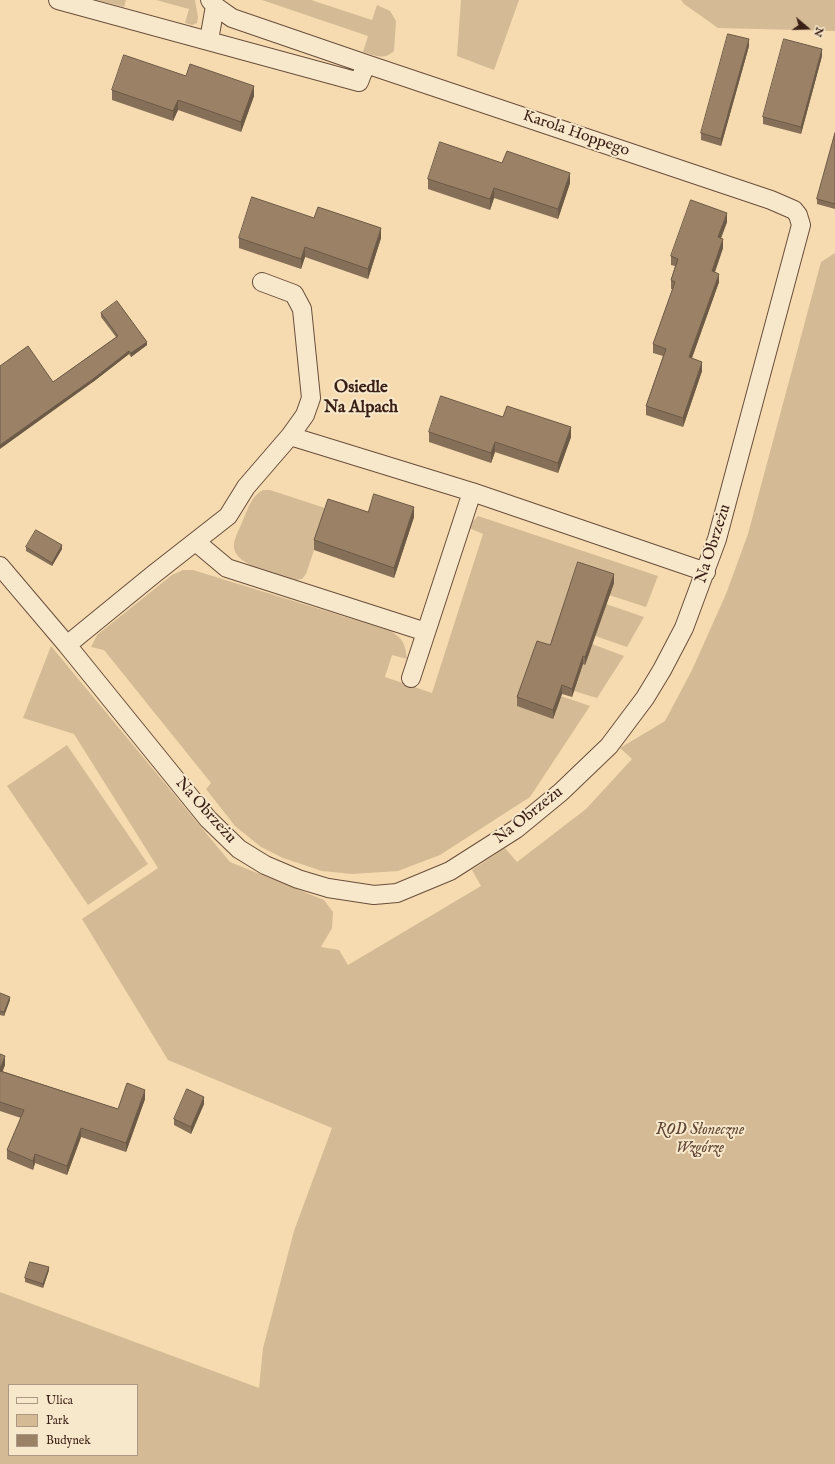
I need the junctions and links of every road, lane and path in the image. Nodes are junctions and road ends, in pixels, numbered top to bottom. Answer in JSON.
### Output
{"nodes":[{"id":1,"x":58,"y":0,"type":"edge"},
{"id":2,"x":213,"y":3,"type":"edge"},
{"id":3,"x":209,"y":40,"type":"junction"},
{"id":4,"x":366,"y":64,"type":"junction"},
{"id":5,"x":786,"y":206,"type":"joint"},
{"id":6,"x":262,"y":282,"type":"dead end"},
{"id":7,"x":290,"y":436,"type":"junction"},
{"id":8,"x":472,"y":492,"type":"junction"},
{"id":9,"x":196,"y":542,"type":"junction"},
{"id":10,"x":0,"y":566,"type":"edge"},
{"id":11,"x":706,"y":572,"type":"junction"},
{"id":12,"x":426,"y":632,"type":"junction"},
{"id":13,"x":67,"y":645,"type":"junction"},
{"id":14,"x":411,"y":678,"type":"dead end"}],
"edges":[{"from":1,"to":3,"type":"street"},
{"from":2,"to":3,"type":"street","name":"Karola Hoppego"},
{"from":2,"to":4,"type":"street","name":"Karola Hoppego"},
{"from":3,"to":4,"type":"street"},
{"from":4,"to":5,"type":"street","name":"Karola Hoppego"},
{"from":5,"to":11,"type":"street","name":"Na Obrzeżu"},
{"from":6,"to":7,"type":"street"},
{"from":7,"to":8,"type":"street"},
{"from":7,"to":9,"type":"street"},
{"from":8,"to":11,"type":"street"},
{"from":8,"to":12,"type":"street"},
{"from":9,"to":12,"type":"street"},
{"from":9,"to":13,"type":"street"},
{"from":10,"to":13,"type":"street","name":"Na Obrzeżu"},
{"from":11,"to":13,"type":"street","name":"Na Obrzeżu"},
{"from":12,"to":14,"type":"street"}]}
